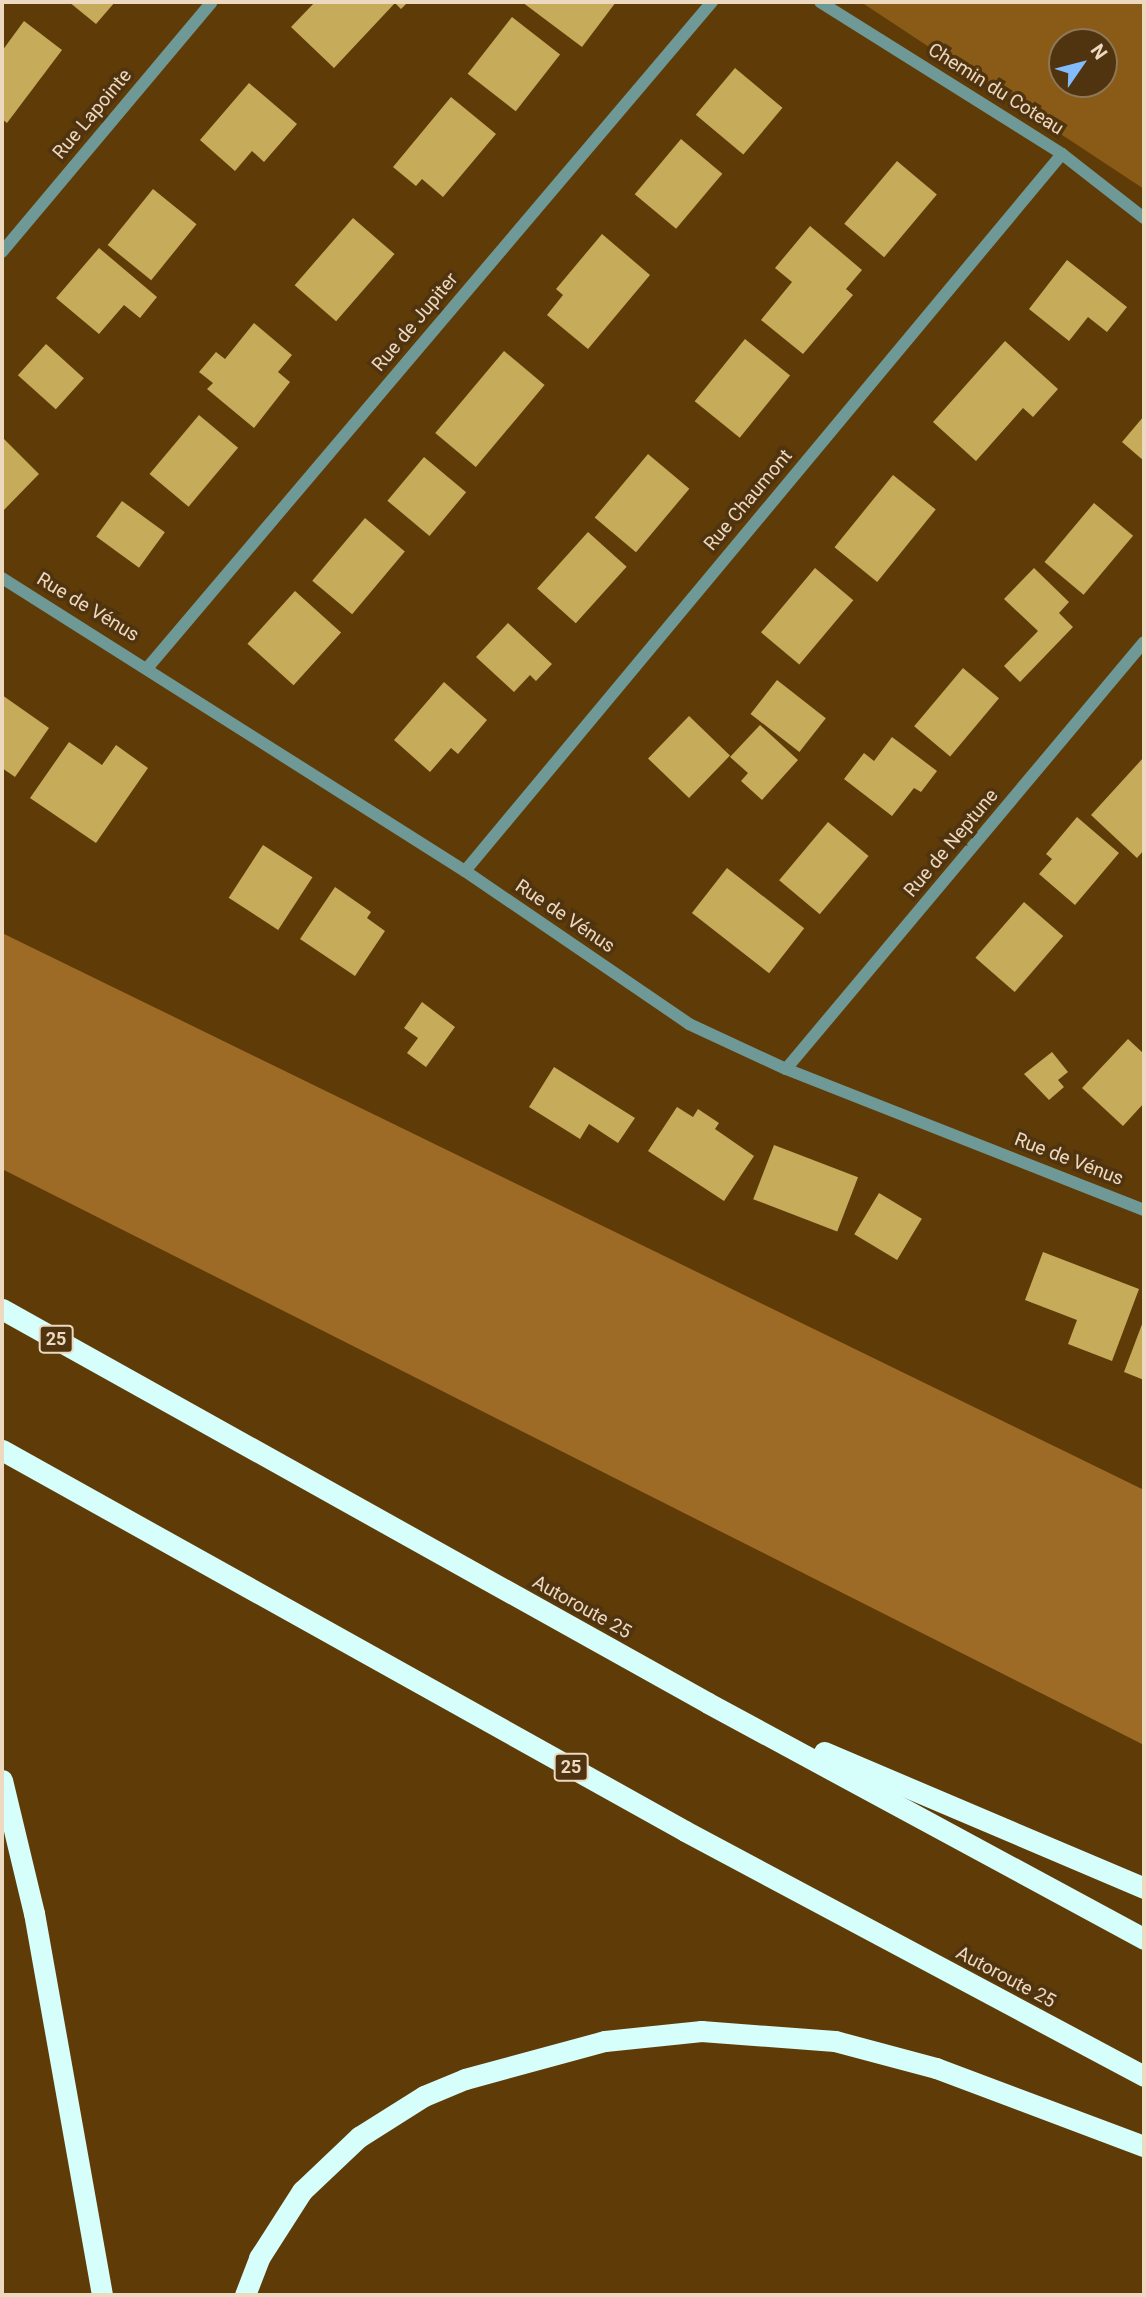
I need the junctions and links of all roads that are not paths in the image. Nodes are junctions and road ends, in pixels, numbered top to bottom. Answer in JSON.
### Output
{"nodes":[{"id":1,"x":212,"y":2,"type":"edge"},
{"id":2,"x":712,"y":2,"type":"edge"},
{"id":3,"x":820,"y":2,"type":"edge"},
{"id":4,"x":1062,"y":155,"type":"junction"},
{"id":5,"x":1144,"y":218,"type":"edge"},
{"id":6,"x":2,"y":252,"type":"edge"},
{"id":7,"x":2,"y":579,"type":"edge"},
{"id":8,"x":1144,"y":642,"type":"edge"},
{"id":9,"x":149,"y":666,"type":"junction"},
{"id":10,"x":465,"y":871,"type":"junction"},
{"id":11,"x":786,"y":1069,"type":"junction"},
{"id":12,"x":1144,"y":1210,"type":"edge"},
{"id":13,"x":2,"y":1309,"type":"edge"},
{"id":14,"x":2,"y":1450,"type":"edge"},
{"id":15,"x":708,"y":1703,"type":"junction"},
{"id":16,"x":2,"y":1780,"type":"edge"},
{"id":17,"x":1144,"y":1888,"type":"edge"},
{"id":18,"x":1144,"y":1938,"type":"edge"},
{"id":19,"x":1144,"y":2076,"type":"edge"},
{"id":20,"x":1144,"y":2146,"type":"edge"},
{"id":21,"x":102,"y":2295,"type":"edge"},
{"id":22,"x":245,"y":2295,"type":"edge"}],
"edges":[{"from":1,"to":6,"type":"street","name":"Rue Lapointe"},
{"from":2,"to":9,"type":"street","name":"Rue de Jupiter"},
{"from":3,"to":4,"type":"street","name":"Chemin du Coteau"},
{"from":4,"to":5,"type":"street","name":"Chemin du Coteau"},
{"from":4,"to":10,"type":"street","name":"Rue Chaumont"},
{"from":7,"to":9,"type":"street","name":"Rue de Vénus"},
{"from":8,"to":11,"type":"street","name":"Rue de Neptune"},
{"from":9,"to":10,"type":"street","name":"Rue de Vénus"},
{"from":10,"to":11,"type":"street","name":"Rue de Vénus"},
{"from":11,"to":12,"type":"street","name":"Rue de Vénus"},
{"from":13,"to":15,"type":"highway","name":"Autoroute 25","number":"25"},
{"from":14,"to":19,"type":"highway","name":"Autoroute 25","number":"25"},
{"from":15,"to":17,"type":"highway"},
{"from":15,"to":18,"type":"highway","name":"Autoroute 25","number":"25"},
{"from":16,"to":21,"type":"highway"},
{"from":20,"to":22,"type":"highway"}]}
